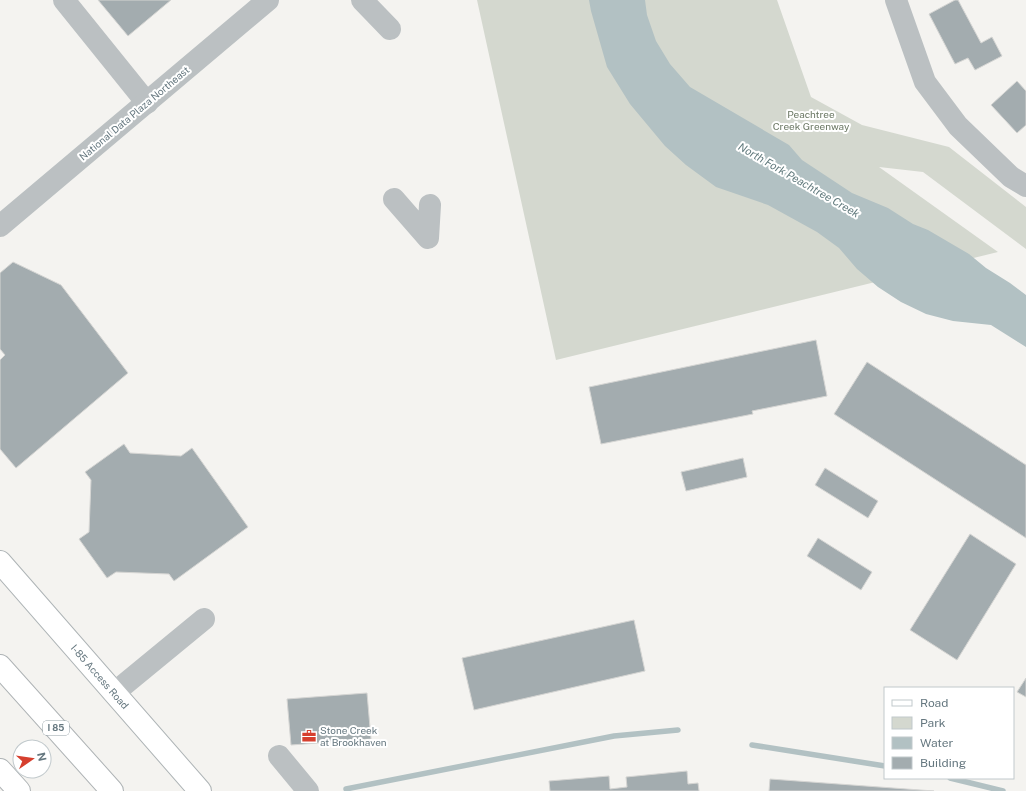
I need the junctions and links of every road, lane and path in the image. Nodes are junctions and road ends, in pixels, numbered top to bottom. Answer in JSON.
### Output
{"nodes":[{"id":1,"x":64,"y":0,"type":"edge"},
{"id":2,"x":268,"y":0,"type":"edge"},
{"id":3,"x":362,"y":0,"type":"edge"},
{"id":4,"x":896,"y":0,"type":"edge"},
{"id":5,"x":390,"y":29,"type":"dead end"},
{"id":6,"x":147,"y":103,"type":"junction"},
{"id":7,"x":1026,"y":186,"type":"edge"},
{"id":8,"x":394,"y":199,"type":"dead end"},
{"id":9,"x":430,"y":205,"type":"dead end"},
{"id":10,"x":0,"y":226,"type":"edge"},
{"id":11,"x":0,"y":562,"type":"edge"},
{"id":12,"x":204,"y":619,"type":"dead end"},
{"id":13,"x":0,"y":666,"type":"edge"},
{"id":14,"x":114,"y":693,"type":"junction"},
{"id":15,"x":279,"y":756,"type":"dead end"},
{"id":16,"x":0,"y":770,"type":"edge"},
{"id":17,"x":197,"y":789,"type":"edge"},
{"id":18,"x":19,"y":791,"type":"edge"},
{"id":19,"x":112,"y":791,"type":"edge"},
{"id":20,"x":308,"y":791,"type":"edge"}],
"edges":[{"from":1,"to":6,"type":"street"},
{"from":2,"to":6,"type":"street","name":"National Data Plaza Northeast"},
{"from":3,"to":5,"type":"street"},
{"from":4,"to":7,"type":"street"},
{"from":6,"to":10,"type":"street","name":"National Data Plaza Northeast"},
{"from":8,"to":9,"type":"street"},
{"from":11,"to":14,"type":"main road","name":"I-85 Access Road"},
{"from":12,"to":14,"type":"street"},
{"from":13,"to":19,"type":"main road","number":"I 85"},
{"from":14,"to":17,"type":"main road","name":"I-85 Access Road"},
{"from":15,"to":20,"type":"street"},
{"from":16,"to":18,"type":"main road"}]}
